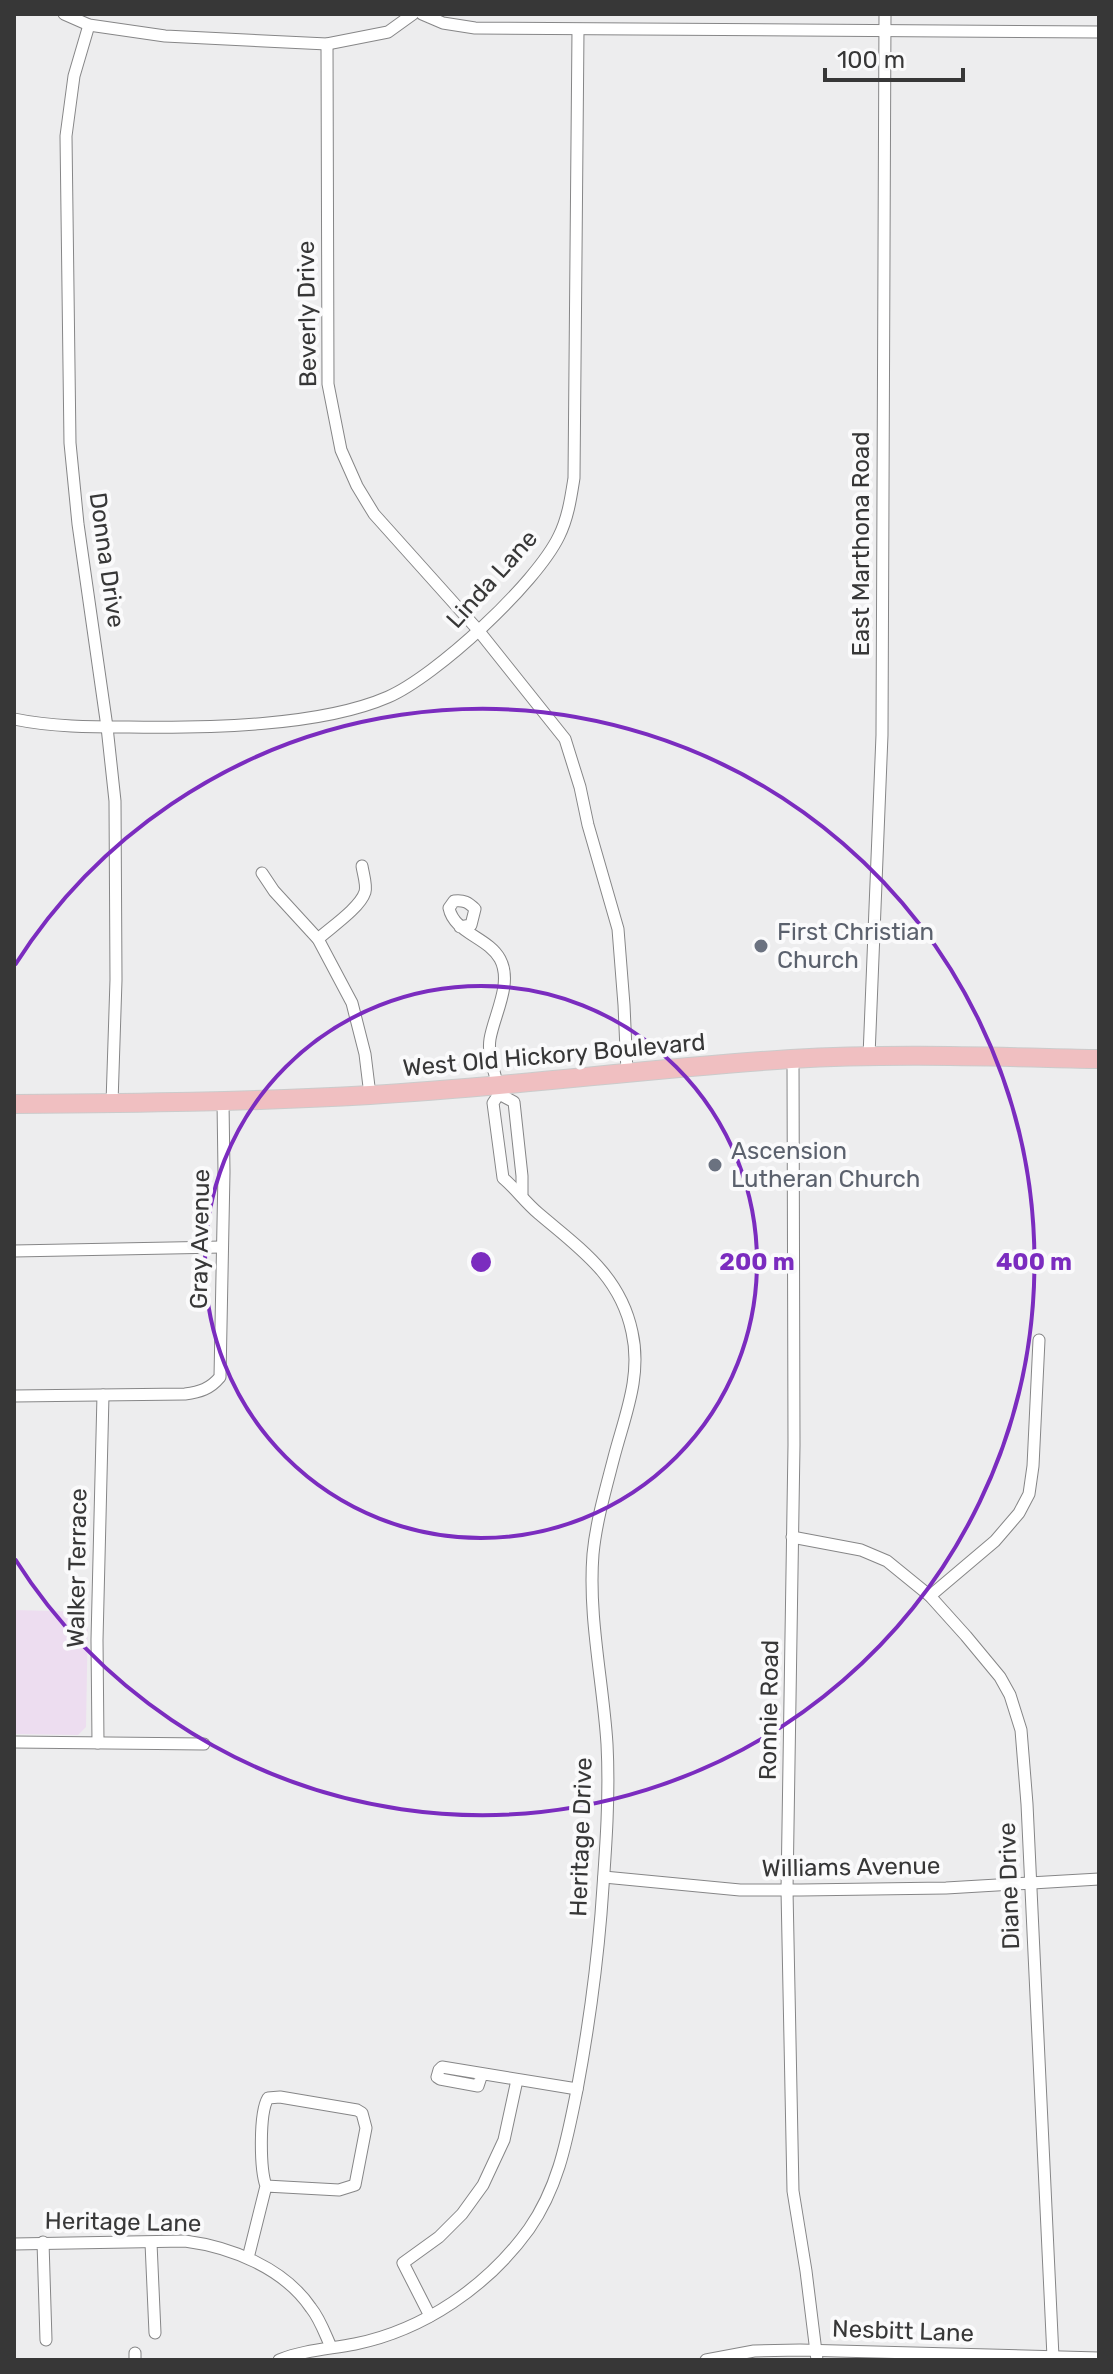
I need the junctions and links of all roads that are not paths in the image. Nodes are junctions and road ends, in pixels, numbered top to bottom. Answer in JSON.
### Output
{"nodes":[{"id":1,"x":64,"y":14,"type":"edge"},
{"id":2,"x":413,"y":14,"type":"edge"},
{"id":3,"x":422,"y":14,"type":"edge"},
{"id":4,"x":885,"y":14,"type":"edge"},
{"id":5,"x":89,"y":25,"type":"junction"},
{"id":6,"x":578,"y":30,"type":"junction"},
{"id":7,"x":885,"y":32,"type":"junction"},
{"id":8,"x":1099,"y":32,"type":"edge"},
{"id":9,"x":327,"y":44,"type":"junction"},
{"id":10,"x":478,"y":630,"type":"junction"},
{"id":11,"x":14,"y":719,"type":"edge"},
{"id":12,"x":107,"y":727,"type":"junction"},
{"id":13,"x":362,"y":866,"type":"dead end"},
{"id":14,"x":262,"y":873,"type":"dead end"},
{"id":15,"x":460,"y":927,"type":"dead end"},
{"id":16,"x":318,"y":939,"type":"junction"},
{"id":17,"x":869,"y":1056,"type":"junction"},
{"id":18,"x":793,"y":1059,"type":"junction"},
{"id":19,"x":1099,"y":1059,"type":"edge"},
{"id":20,"x":627,"y":1072,"type":"junction"},
{"id":21,"x":499,"y":1090,"type":"junction"},
{"id":22,"x":370,"y":1095,"type":"junction"},
{"id":23,"x":223,"y":1102,"type":"junction"},
{"id":24,"x":112,"y":1103,"type":"junction"},
{"id":25,"x":14,"y":1104,"type":"edge"},
{"id":26,"x":522,"y":1194,"type":"junction"},
{"id":27,"x":222,"y":1247,"type":"junction"},
{"id":28,"x":14,"y":1251,"type":"edge"},
{"id":29,"x":1039,"y":1340,"type":"dead end"},
{"id":30,"x":103,"y":1395,"type":"junction"},
{"id":31,"x":14,"y":1396,"type":"edge"},
{"id":32,"x":792,"y":1537,"type":"junction"},
{"id":33,"x":930,"y":1596,"type":"junction"},
{"id":34,"x":14,"y":1742,"type":"edge"},
{"id":35,"x":98,"y":1743,"type":"junction"},
{"id":36,"x":204,"y":1744,"type":"dead end"},
{"id":37,"x":604,"y":1877,"type":"junction"},
{"id":38,"x":1099,"y":1879,"type":"edge"},
{"id":39,"x":1030,"y":1884,"type":"junction"},
{"id":40,"x":787,"y":1890,"type":"junction"},
{"id":41,"x":482,"y":2074,"type":"dead end"},
{"id":42,"x":517,"y":2080,"type":"junction"},
{"id":43,"x":577,"y":2089,"type":"junction"},
{"id":44,"x":266,"y":2186,"type":"junction"},
{"id":45,"x":43,"y":2242,"type":"junction"},
{"id":46,"x":151,"y":2243,"type":"junction"},
{"id":47,"x":14,"y":2244,"type":"edge"},
{"id":48,"x":248,"y":2258,"type":"junction"},
{"id":49,"x":430,"y":2316,"type":"junction"},
{"id":50,"x":155,"y":2333,"type":"dead end"},
{"id":51,"x":46,"y":2340,"type":"dead end"},
{"id":52,"x":331,"y":2347,"type":"junction"},
{"id":53,"x":816,"y":2355,"type":"edge"},
{"id":54,"x":1053,"y":2357,"type":"junction"},
{"id":55,"x":1099,"y":2358,"type":"edge"},
{"id":56,"x":279,"y":2360,"type":"edge"},
{"id":57,"x":706,"y":2360,"type":"edge"}],
"edges":[{"from":1,"to":5,"type":"street"},
{"from":2,"to":9,"type":"street"},
{"from":3,"to":6,"type":"street"},
{"from":4,"to":7,"type":"street","name":"East Marthona Road"},
{"from":5,"to":9,"type":"street"},
{"from":5,"to":12,"type":"street","name":"Donna Drive"},
{"from":6,"to":7,"type":"street"},
{"from":6,"to":10,"type":"street","name":"Linda Lane"},
{"from":7,"to":8,"type":"street"},
{"from":7,"to":17,"type":"street","name":"East Marthona Road"},
{"from":9,"to":10,"type":"street","name":"Beverly Drive"},
{"from":10,"to":12,"type":"street","name":"Linda Lane"},
{"from":10,"to":20,"type":"street","name":"Beverly Drive"},
{"from":11,"to":12,"type":"street","name":"Linda Lane"},
{"from":12,"to":24,"type":"street","name":"Donna Drive"},
{"from":13,"to":16,"type":"street"},
{"from":14,"to":16,"type":"street"},
{"from":15,"to":21,"type":"street","name":"Heritage Drive"},
{"from":16,"to":22,"type":"street"},
{"from":17,"to":18,"type":"main road","name":"West Old Hickory Boulevard"},
{"from":17,"to":19,"type":"main road","name":"West Old Hickory Boulevard"},
{"from":18,"to":20,"type":"main road","name":"West Old Hickory Boulevard"},
{"from":18,"to":32,"type":"street","name":"Ronnie Road"},
{"from":20,"to":21,"type":"main road","name":"West Old Hickory Boulevard"},
{"from":21,"to":22,"type":"main road","name":"West Old Hickory Boulevard"},
{"from":21,"to":26,"type":"street","name":"Heritage Drive"},
{"from":21,"to":26,"type":"street","name":"Heritage Drive"},
{"from":22,"to":23,"type":"main road","name":"West Old Hickory Boulevard"},
{"from":23,"to":24,"type":"main road","name":"West Old Hickory Boulevard"},
{"from":23,"to":27,"type":"street","name":"Gray Avenue"},
{"from":24,"to":25,"type":"main road","name":"West Old Hickory Boulevard"},
{"from":26,"to":37,"type":"street","name":"Heritage Drive"},
{"from":27,"to":28,"type":"street"},
{"from":27,"to":30,"type":"street","name":"Gray Avenue"},
{"from":29,"to":33,"type":"street"},
{"from":30,"to":31,"type":"street"},
{"from":30,"to":35,"type":"street","name":"Walker Terrace"},
{"from":32,"to":33,"type":"street","name":"Diane Drive"},
{"from":32,"to":40,"type":"street","name":"Ronnie Road"},
{"from":33,"to":39,"type":"street","name":"Diane Drive"},
{"from":34,"to":35,"type":"street"},
{"from":35,"to":36,"type":"street"},
{"from":37,"to":40,"type":"street","name":"Williams Avenue"},
{"from":37,"to":43,"type":"street","name":"Heritage Drive"},
{"from":38,"to":39,"type":"street","name":"Williams Avenue"},
{"from":39,"to":40,"type":"street","name":"Williams Avenue"},
{"from":39,"to":54,"type":"street","name":"Diane Drive"},
{"from":40,"to":53,"type":"street","name":"Ronnie Road"},
{"from":41,"to":42,"type":"street"},
{"from":42,"to":43,"type":"street"},
{"from":42,"to":49,"type":"street"},
{"from":43,"to":49,"type":"street","name":"Heritage Drive"},
{"from":44,"to":44,"type":"street"},
{"from":44,"to":48,"type":"street"},
{"from":45,"to":46,"type":"street","name":"Heritage Lane"},
{"from":45,"to":47,"type":"street","name":"Heritage Lane"},
{"from":45,"to":51,"type":"street"},
{"from":46,"to":48,"type":"street","name":"Heritage Lane"},
{"from":46,"to":50,"type":"street"},
{"from":48,"to":52,"type":"street","name":"Heritage Lane"},
{"from":49,"to":52,"type":"street","name":"Heritage Drive"},
{"from":52,"to":56,"type":"street","name":"Heritage Drive"},
{"from":53,"to":54,"type":"street","name":"Nesbitt Lane"},
{"from":53,"to":57,"type":"street","name":"Nesbitt Lane"},
{"from":54,"to":55,"type":"street","name":"Nesbitt Lane"}]}
